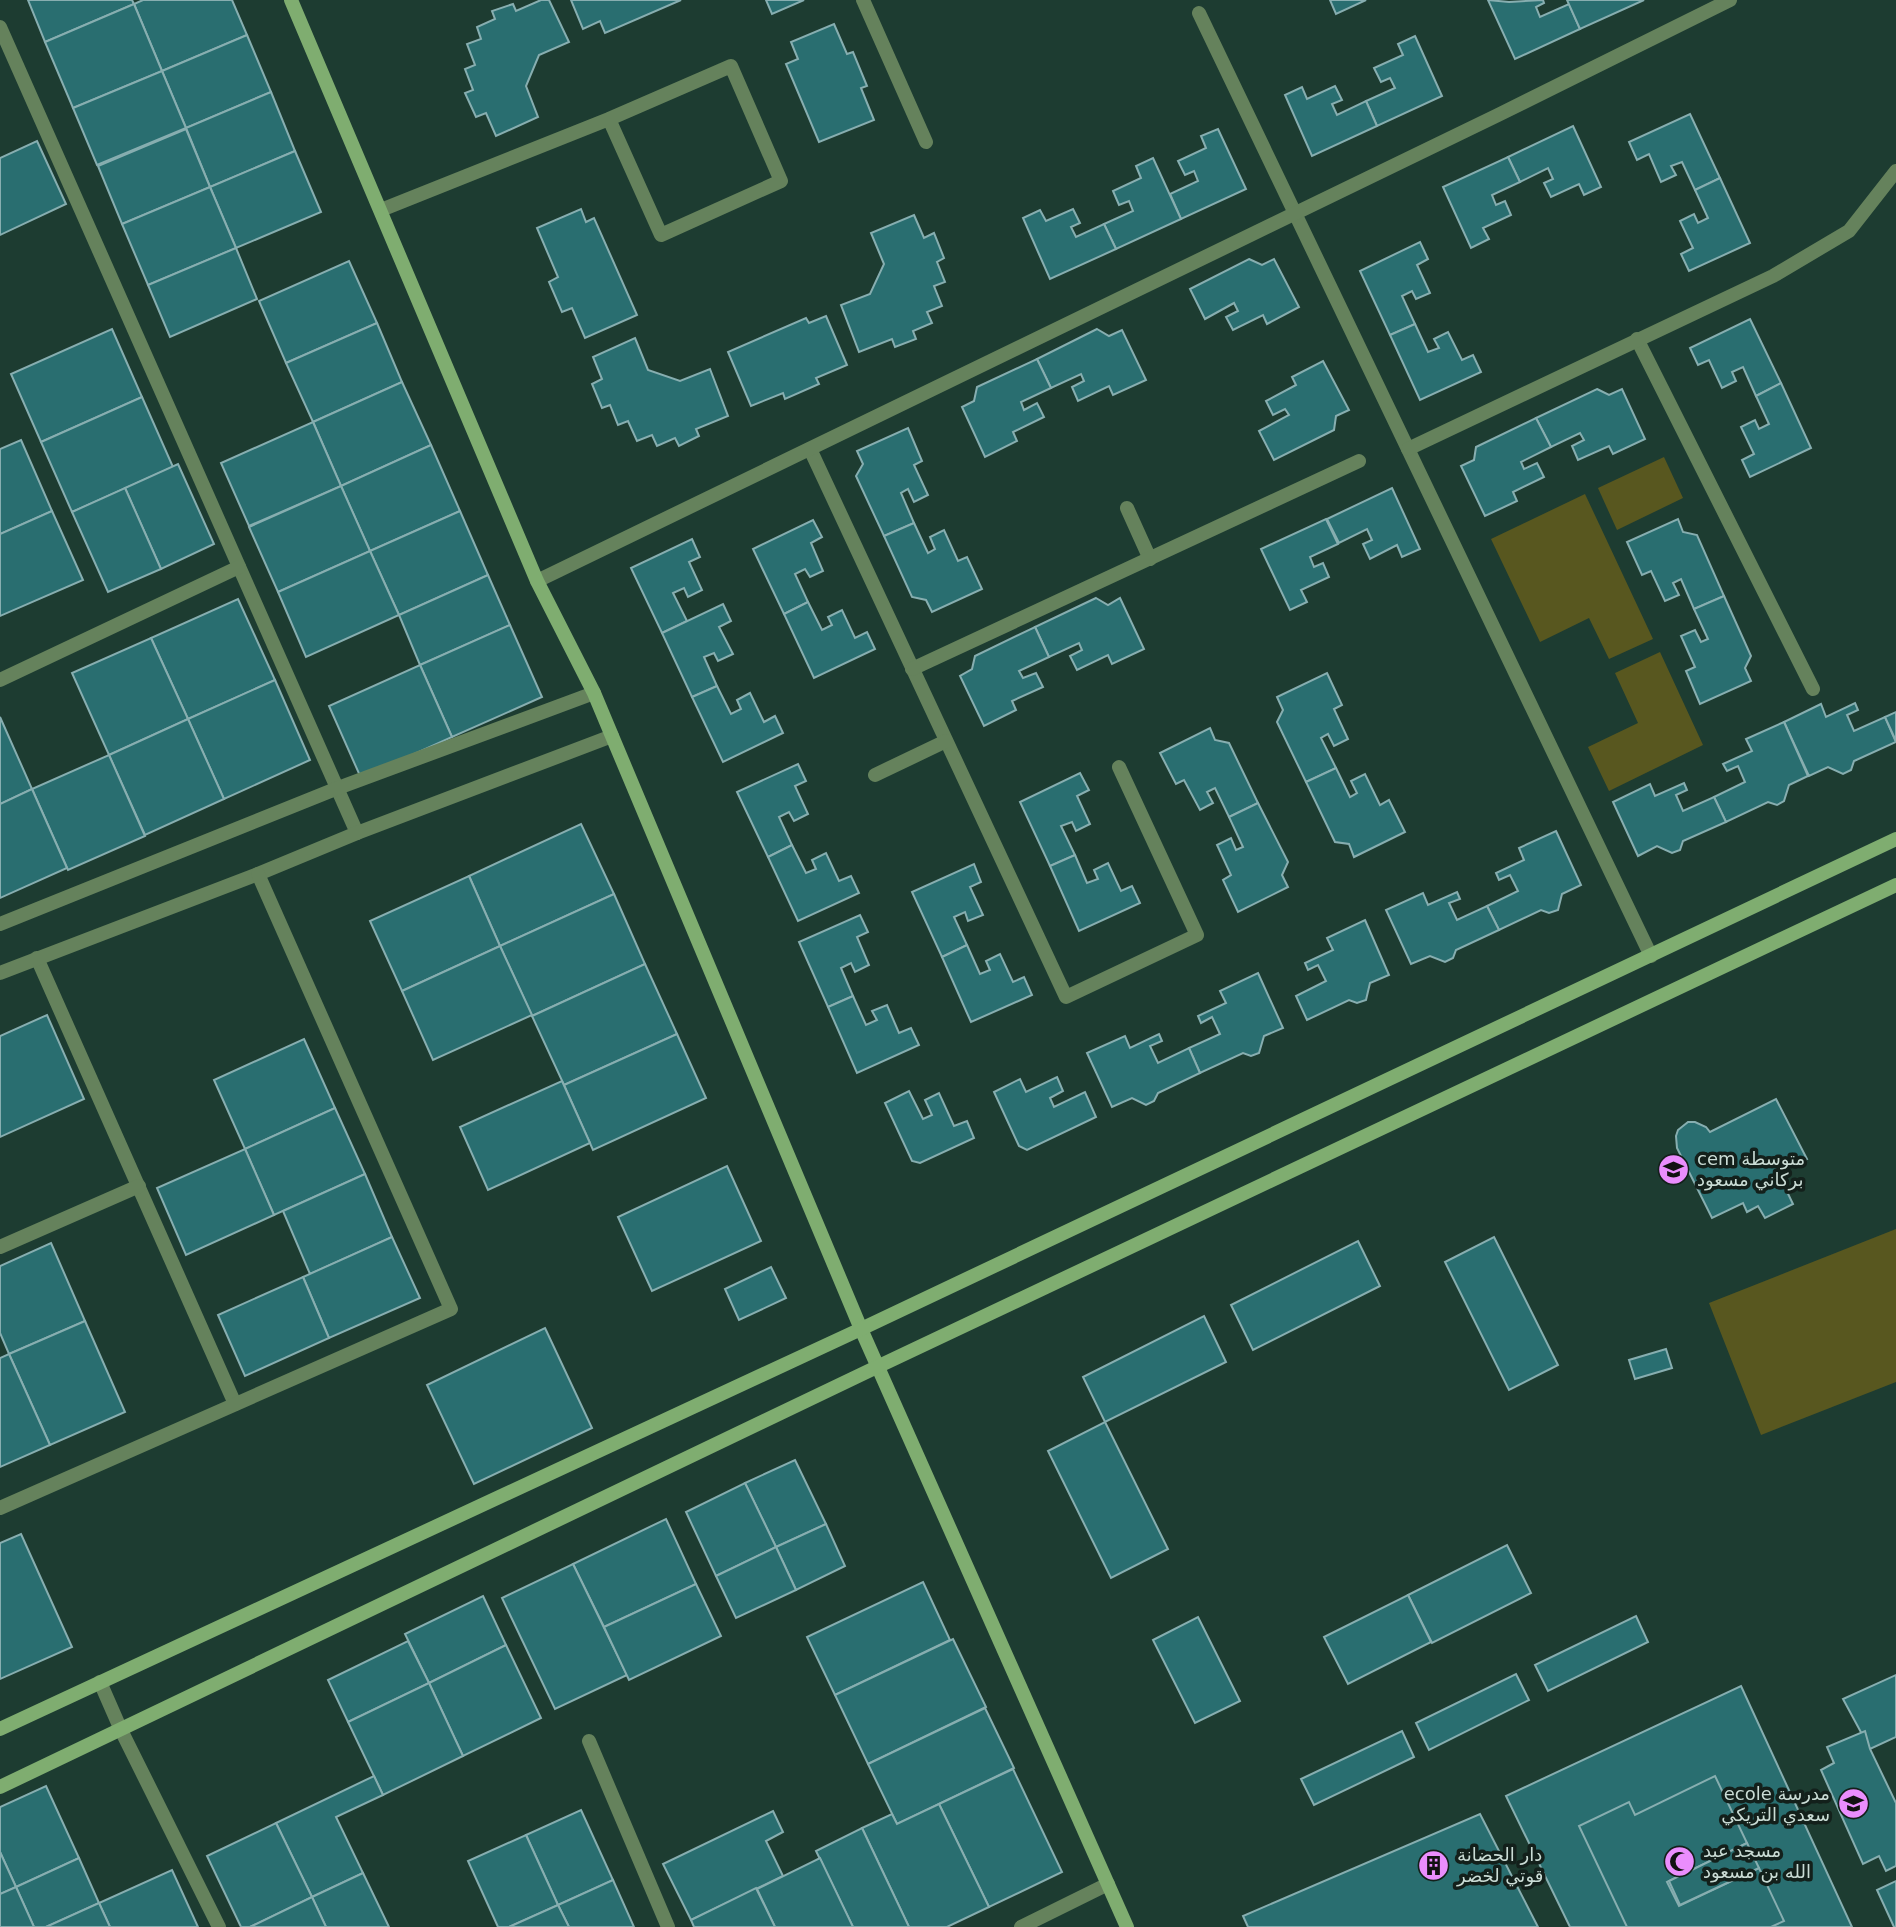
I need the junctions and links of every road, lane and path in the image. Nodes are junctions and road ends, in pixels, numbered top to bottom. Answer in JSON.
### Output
{"nodes":[{"id":1,"x":291,"y":0,"type":"edge"},
{"id":2,"x":863,"y":0,"type":"edge"},
{"id":3,"x":1730,"y":0,"type":"edge"},
{"id":4,"x":1199,"y":13,"type":"dead end"},
{"id":5,"x":0,"y":27,"type":"edge"},
{"id":6,"x":609,"y":119,"type":"junction"},
{"id":7,"x":926,"y":142,"type":"dead end"},
{"id":8,"x":1896,"y":170,"type":"edge"},
{"id":9,"x":381,"y":211,"type":"junction"},
{"id":10,"x":1295,"y":213,"type":"junction"},
{"id":11,"x":1637,"y":339,"type":"junction"},
{"id":12,"x":810,"y":449,"type":"junction"},
{"id":13,"x":1408,"y":449,"type":"junction"},
{"id":14,"x":1359,"y":461,"type":"dead end"},
{"id":15,"x":1127,"y":508,"type":"dead end"},
{"id":16,"x":1150,"y":559,"type":"junction"},
{"id":17,"x":239,"y":567,"type":"junction"},
{"id":18,"x":537,"y":581,"type":"junction"},
{"id":19,"x":912,"y":669,"type":"junction"},
{"id":20,"x":0,"y":680,"type":"edge"},
{"id":21,"x":1813,"y":689,"type":"dead end"},
{"id":22,"x":594,"y":692,"type":"junction"},
{"id":23,"x":612,"y":736,"type":"junction"},
{"id":24,"x":946,"y":741,"type":"junction"},
{"id":25,"x":1119,"y":767,"type":"dead end"},
{"id":26,"x":875,"y":775,"type":"dead end"},
{"id":27,"x":338,"y":788,"type":"junction"},
{"id":28,"x":357,"y":832,"type":"junction"},
{"id":29,"x":1896,"y":839,"type":"edge"},
{"id":30,"x":258,"y":874,"type":"junction"},
{"id":31,"x":1896,"y":885,"type":"edge"},
{"id":32,"x":0,"y":924,"type":"edge"},
{"id":33,"x":1651,"y":956,"type":"junction"},
{"id":34,"x":37,"y":958,"type":"junction"},
{"id":35,"x":0,"y":973,"type":"edge"},
{"id":36,"x":139,"y":1186,"type":"junction"},
{"id":37,"x":0,"y":1247,"type":"edge"},
{"id":38,"x":861,"y":1329,"type":"junction"},
{"id":39,"x":879,"y":1366,"type":"junction"},
{"id":40,"x":235,"y":1404,"type":"junction"},
{"id":41,"x":0,"y":1508,"type":"edge"},
{"id":42,"x":100,"y":1682,"type":"junction"},
{"id":43,"x":0,"y":1729,"type":"edge"},
{"id":44,"x":121,"y":1730,"type":"junction"},
{"id":45,"x":589,"y":1741,"type":"dead end"},
{"id":46,"x":0,"y":1787,"type":"edge"},
{"id":47,"x":1108,"y":1884,"type":"junction"},
{"id":48,"x":219,"y":1927,"type":"edge"},
{"id":49,"x":668,"y":1927,"type":"edge"},
{"id":50,"x":1021,"y":1927,"type":"edge"},
{"id":51,"x":1127,"y":1927,"type":"edge"}],
"edges":[{"from":1,"to":9,"type":"main road"},
{"from":2,"to":7,"type":"street"},
{"from":3,"to":10,"type":"street"},
{"from":4,"to":10,"type":"street"},
{"from":5,"to":17,"type":"street"},
{"from":6,"to":6,"type":"street"},
{"from":6,"to":9,"type":"street"},
{"from":8,"to":11,"type":"street"},
{"from":9,"to":18,"type":"main road"},
{"from":10,"to":12,"type":"street"},
{"from":10,"to":13,"type":"street"},
{"from":11,"to":13,"type":"street"},
{"from":11,"to":21,"type":"street"},
{"from":12,"to":18,"type":"street"},
{"from":12,"to":19,"type":"street"},
{"from":13,"to":33,"type":"street"},
{"from":14,"to":16,"type":"street"},
{"from":15,"to":16,"type":"street"},
{"from":16,"to":19,"type":"street"},
{"from":17,"to":20,"type":"street"},
{"from":17,"to":27,"type":"street"},
{"from":18,"to":22,"type":"main road"},
{"from":19,"to":24,"type":"street"},
{"from":22,"to":23,"type":"main road"},
{"from":22,"to":27,"type":"street"},
{"from":23,"to":28,"type":"street"},
{"from":23,"to":38,"type":"main road"},
{"from":24,"to":25,"type":"street"},
{"from":24,"to":26,"type":"street"},
{"from":27,"to":28,"type":"street"},
{"from":27,"to":32,"type":"street"},
{"from":28,"to":30,"type":"street"},
{"from":29,"to":33,"type":"main road"},
{"from":30,"to":34,"type":"street"},
{"from":30,"to":40,"type":"street"},
{"from":31,"to":39,"type":"main road"},
{"from":33,"to":38,"type":"main road"},
{"from":34,"to":35,"type":"street"},
{"from":34,"to":36,"type":"street"},
{"from":36,"to":37,"type":"street"},
{"from":36,"to":40,"type":"street"},
{"from":38,"to":39,"type":"main road"},
{"from":38,"to":42,"type":"main road"},
{"from":39,"to":44,"type":"main road"},
{"from":39,"to":47,"type":"main road"},
{"from":40,"to":41,"type":"street"},
{"from":42,"to":43,"type":"main road"},
{"from":42,"to":44,"type":"street"},
{"from":44,"to":46,"type":"main road"},
{"from":44,"to":48,"type":"street"},
{"from":45,"to":49,"type":"street"},
{"from":47,"to":50,"type":"street"},
{"from":47,"to":51,"type":"main road"}]}
